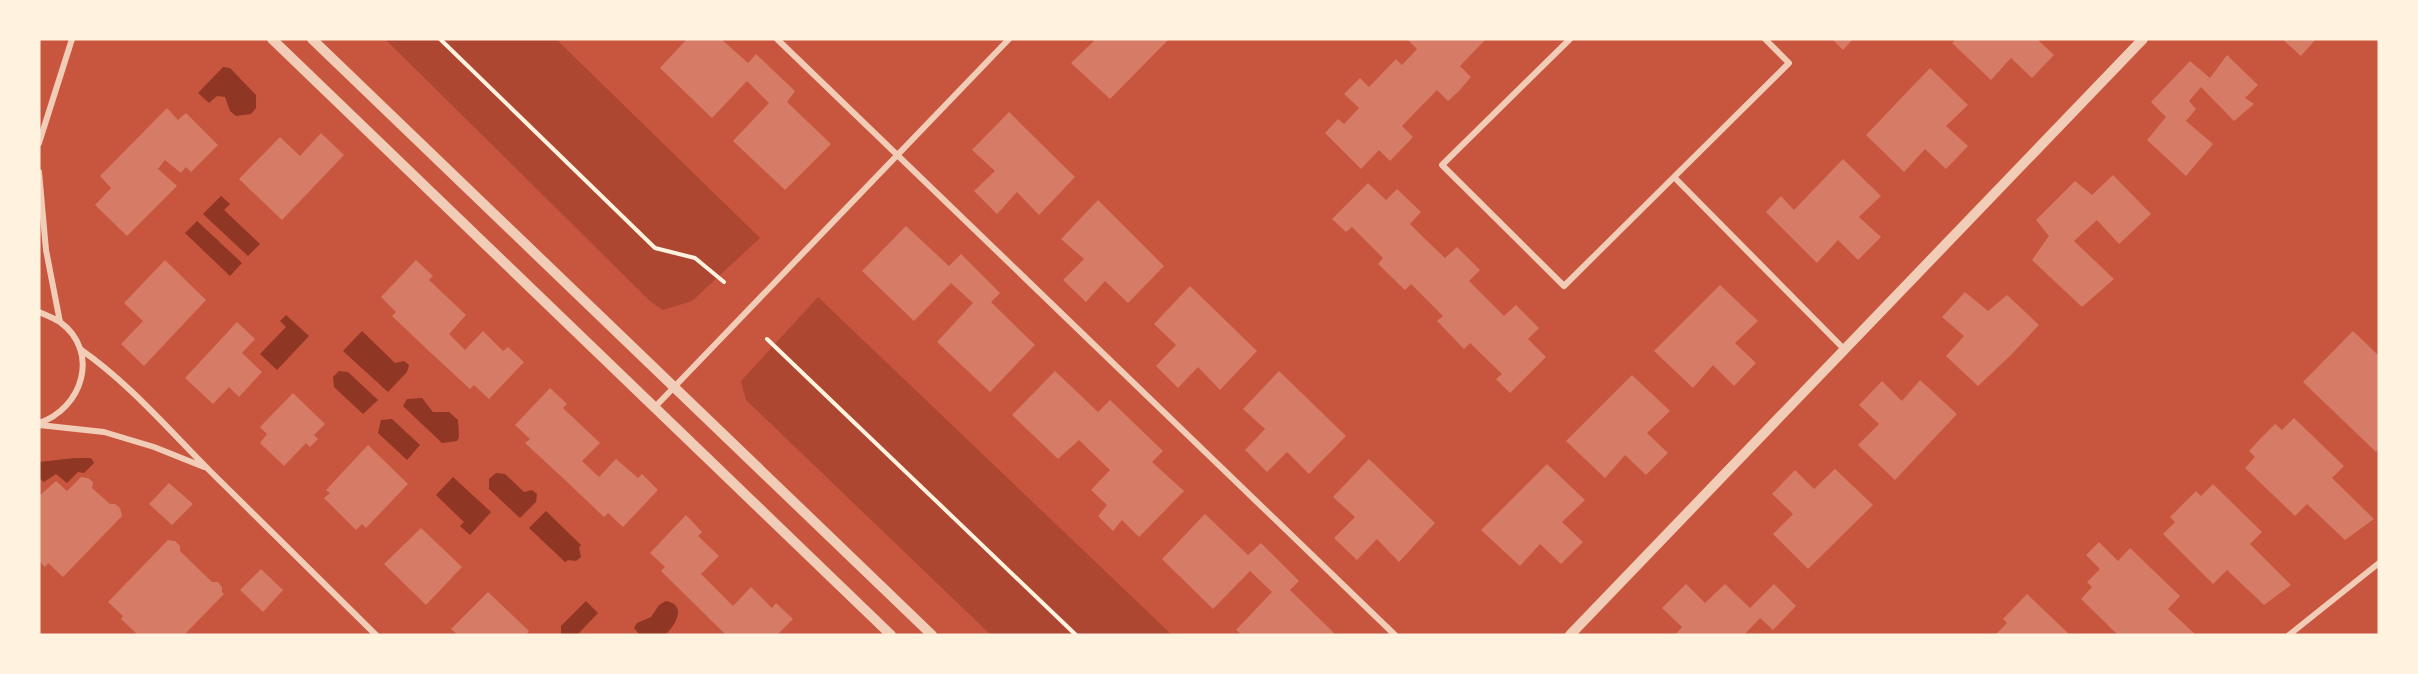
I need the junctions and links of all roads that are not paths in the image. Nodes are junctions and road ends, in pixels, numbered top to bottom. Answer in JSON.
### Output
{"nodes":[{"id":1,"x":72,"y":39,"type":"edge"},
{"id":2,"x":272,"y":39,"type":"edge"},
{"id":3,"x":312,"y":39,"type":"edge"},
{"id":4,"x":777,"y":39,"type":"edge"},
{"id":5,"x":1009,"y":39,"type":"edge"},
{"id":6,"x":1570,"y":39,"type":"edge"},
{"id":7,"x":1765,"y":39,"type":"edge"},
{"id":8,"x":2143,"y":39,"type":"edge"},
{"id":9,"x":39,"y":143,"type":"edge"},
{"id":10,"x":898,"y":155,"type":"junction"},
{"id":11,"x":39,"y":172,"type":"edge"},
{"id":12,"x":1674,"y":177,"type":"junction"},
{"id":13,"x":39,"y":312,"type":"edge"},
{"id":14,"x":60,"y":322,"type":"junction"},
{"id":15,"x":1844,"y":348,"type":"junction"},
{"id":16,"x":80,"y":349,"type":"junction"},
{"id":17,"x":674,"y":387,"type":"junction"},
{"id":18,"x":654,"y":408,"type":"junction"},
{"id":19,"x":39,"y":424,"type":"edge"},
{"id":20,"x":208,"y":469,"type":"junction"},
{"id":21,"x":2379,"y":563,"type":"edge"},
{"id":22,"x":376,"y":635,"type":"edge"},
{"id":23,"x":891,"y":635,"type":"edge"},
{"id":24,"x":932,"y":635,"type":"edge"},
{"id":25,"x":1395,"y":635,"type":"edge"},
{"id":26,"x":1570,"y":635,"type":"edge"},
{"id":27,"x":2289,"y":635,"type":"edge"}],
"edges":[{"from":1,"to":9,"type":"street"},
{"from":2,"to":18,"type":"street"},
{"from":3,"to":17,"type":"street"},
{"from":4,"to":10,"type":"street"},
{"from":5,"to":10,"type":"street"},
{"from":6,"to":12,"type":"street"},
{"from":7,"to":12,"type":"street"},
{"from":8,"to":15,"type":"street"},
{"from":10,"to":17,"type":"street"},
{"from":10,"to":25,"type":"street"},
{"from":11,"to":14,"type":"street"},
{"from":12,"to":15,"type":"street"},
{"from":13,"to":14,"type":"street"},
{"from":14,"to":16,"type":"street"},
{"from":15,"to":26,"type":"street"},
{"from":16,"to":19,"type":"street"},
{"from":16,"to":20,"type":"street"},
{"from":17,"to":18,"type":"street"},
{"from":17,"to":24,"type":"street"},
{"from":18,"to":23,"type":"street"},
{"from":19,"to":20,"type":"street"},
{"from":20,"to":22,"type":"street"},
{"from":21,"to":27,"type":"street"}]}
